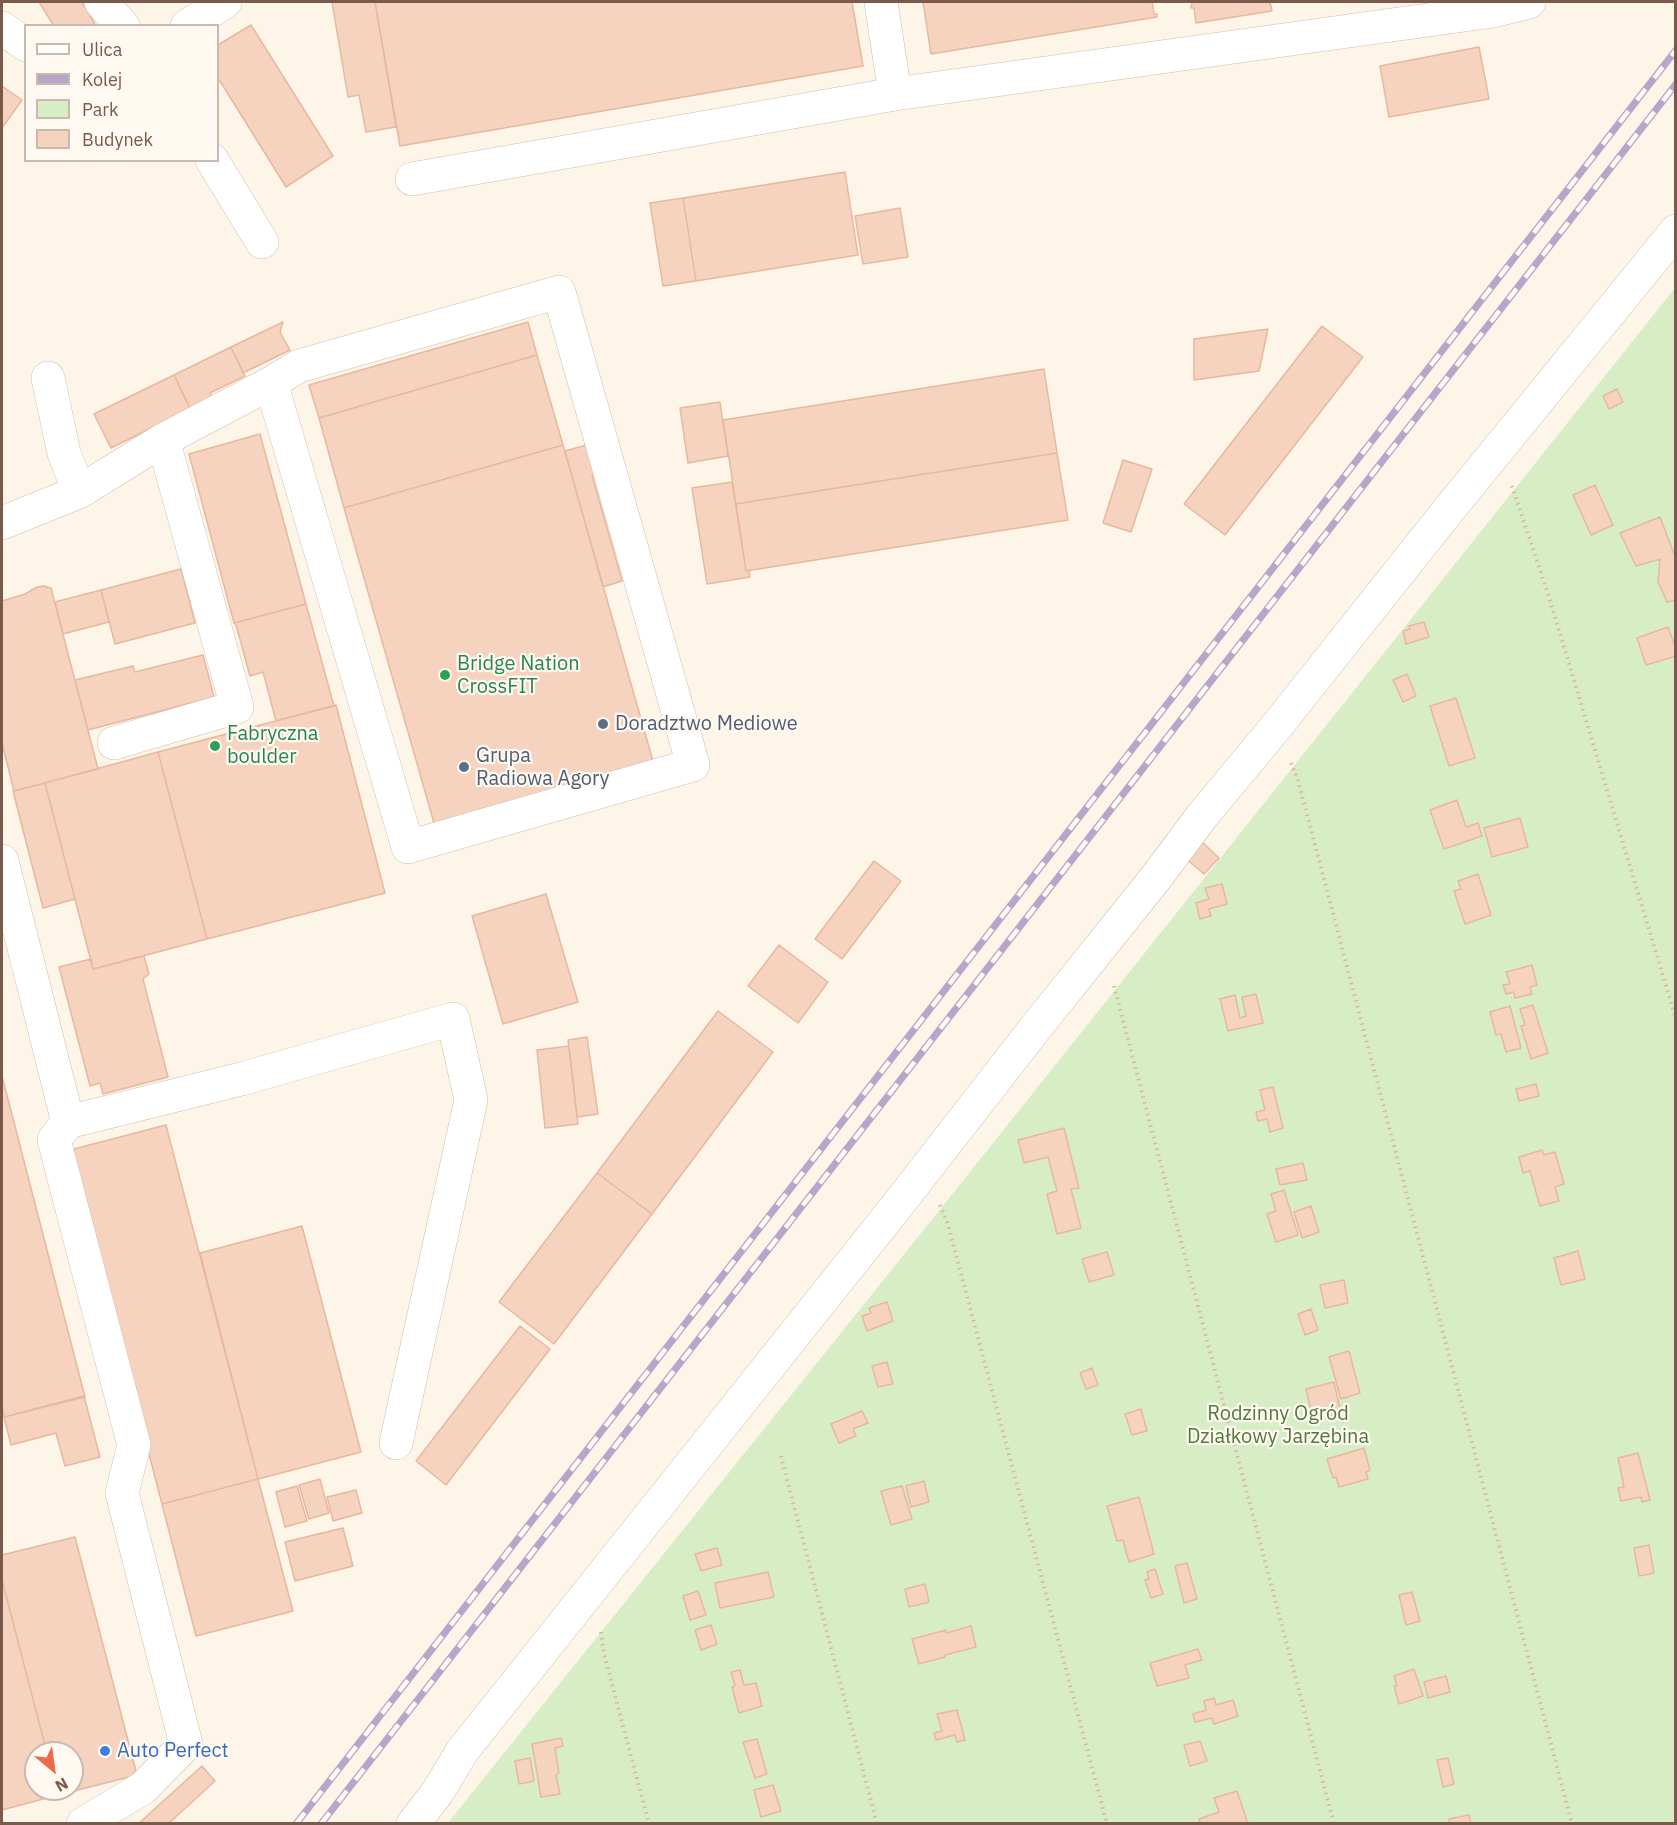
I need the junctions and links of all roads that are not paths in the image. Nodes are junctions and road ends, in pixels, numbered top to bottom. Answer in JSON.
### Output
{"nodes":[{"id":1,"x":102,"y":2,"type":"edge"},
{"id":2,"x":225,"y":2,"type":"edge"},
{"id":3,"x":881,"y":2,"type":"edge"},
{"id":4,"x":1529,"y":2,"type":"edge"},
{"id":5,"x":121,"y":24,"type":"edge"},
{"id":6,"x":191,"y":24,"type":"edge"},
{"id":7,"x":2,"y":28,"type":"edge"},
{"id":8,"x":24,"y":44,"type":"edge"},
{"id":9,"x":896,"y":94,"type":"junction"},
{"id":10,"x":213,"y":162,"type":"edge"},
{"id":11,"x":412,"y":179,"type":"dead end"},
{"id":12,"x":1676,"y":231,"type":"edge"},
{"id":13,"x":261,"y":242,"type":"dead end"},
{"id":14,"x":48,"y":378,"type":"dead end"},
{"id":15,"x":271,"y":383,"type":"junction"},
{"id":16,"x":163,"y":440,"type":"junction"},
{"id":17,"x":79,"y":492,"type":"junction"},
{"id":18,"x":2,"y":523,"type":"edge"},
{"id":19,"x":114,"y":743,"type":"dead end"},
{"id":20,"x":2,"y":861,"type":"edge"},
{"id":21,"x":68,"y":1122,"type":"junction"},
{"id":22,"x":396,"y":1443,"type":"dead end"},
{"id":23,"x":83,"y":1824,"type":"edge"},
{"id":24,"x":413,"y":1824,"type":"edge"}],
"edges":[{"from":1,"to":5,"type":"lane"},
{"from":2,"to":6,"type":"lane"},
{"from":3,"to":9,"type":"lane"},
{"from":4,"to":9,"type":"lane"},
{"from":7,"to":8,"type":"lane"},
{"from":9,"to":11,"type":"lane"},
{"from":10,"to":13,"type":"lane"},
{"from":12,"to":24,"type":"lane"},
{"from":14,"to":17,"type":"lane"},
{"from":15,"to":15,"type":"lane"},
{"from":15,"to":16,"type":"lane"},
{"from":16,"to":17,"type":"lane"},
{"from":16,"to":19,"type":"lane"},
{"from":17,"to":18,"type":"lane"},
{"from":20,"to":21,"type":"lane"},
{"from":21,"to":22,"type":"lane"},
{"from":21,"to":23,"type":"lane"}]}
